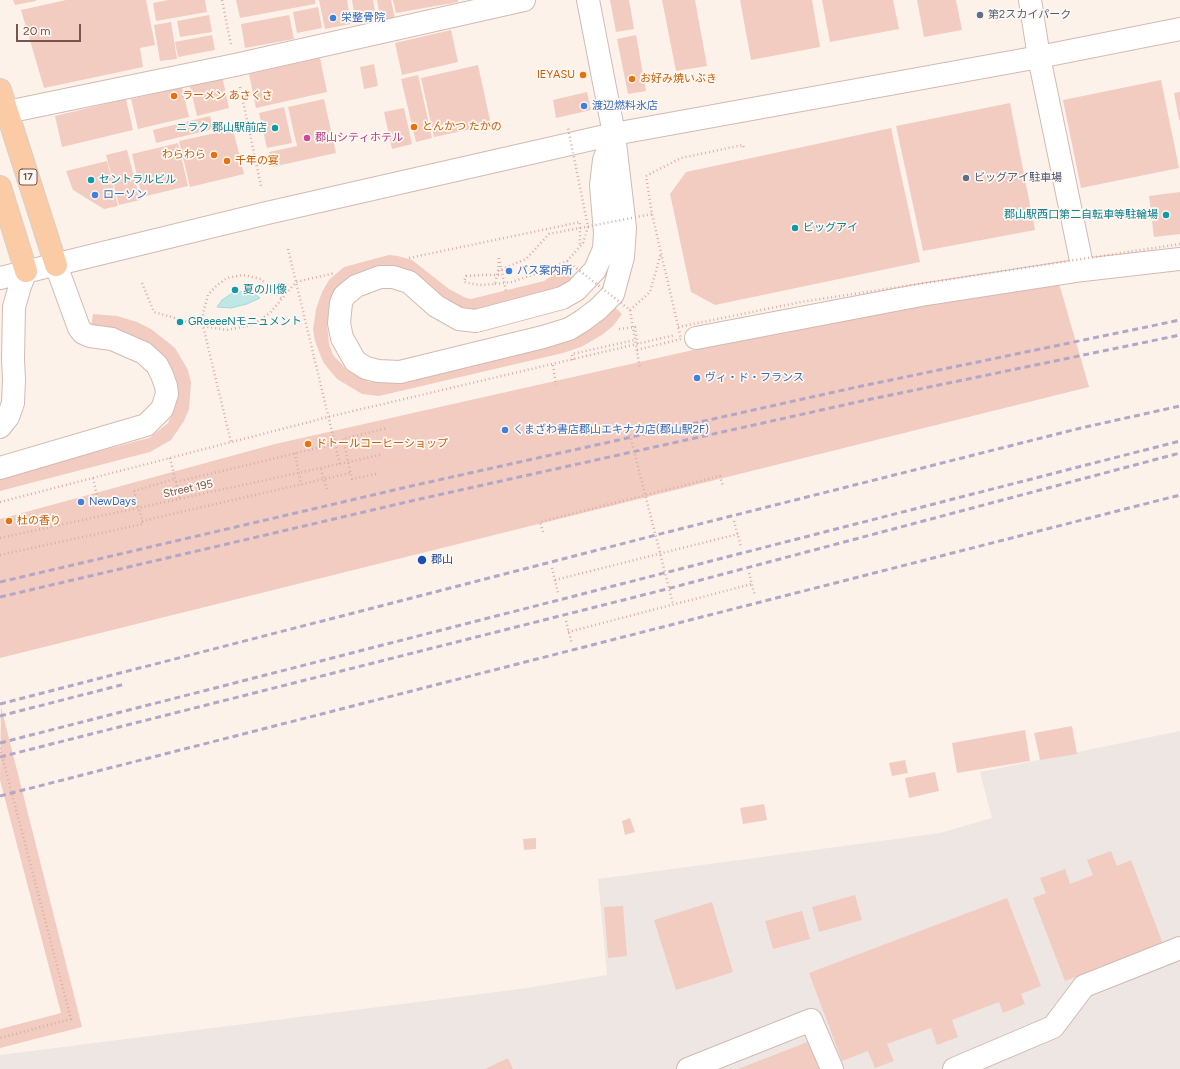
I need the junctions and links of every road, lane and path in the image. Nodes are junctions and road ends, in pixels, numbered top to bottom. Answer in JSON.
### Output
{"nodes":[{"id":1,"x":222,"y":0,"type":"edge"},
{"id":2,"x":524,"y":0,"type":"edge"},
{"id":3,"x":588,"y":0,"type":"edge"},
{"id":4,"x":1030,"y":0,"type":"edge"},
{"id":5,"x":1180,"y":28,"type":"edge"},
{"id":6,"x":1039,"y":57,"type":"junction"},
{"id":7,"x":235,"y":65,"type":"junction"},
{"id":8,"x":0,"y":90,"type":"edge"},
{"id":9,"x":7,"y":112,"type":"junction"},
{"id":10,"x":568,"y":128,"type":"dead end"},
{"id":11,"x":614,"y":134,"type":"junction"},
{"id":12,"x":744,"y":150,"type":"dead end"},
{"id":13,"x":261,"y":186,"type":"dead end"},
{"id":14,"x":0,"y":187,"type":"edge"},
{"id":15,"x":652,"y":214,"type":"junction"},
{"id":16,"x":588,"y":227,"type":"junction"},
{"id":17,"x":1180,"y":244,"type":"edge"},
{"id":18,"x":288,"y":249,"type":"dead end"},
{"id":19,"x":579,"y":252,"type":"dead end"},
{"id":20,"x":661,"y":252,"type":"junction"},
{"id":21,"x":404,"y":259,"type":"dead end"},
{"id":22,"x":1180,"y":259,"type":"edge"},
{"id":23,"x":567,"y":261,"type":"junction"},
{"id":24,"x":56,"y":264,"type":"junction"},
{"id":25,"x":574,"y":264,"type":"dead end"},
{"id":26,"x":569,"y":269,"type":"dead end"},
{"id":27,"x":1083,"y":270,"type":"junction"},
{"id":28,"x":26,"y":271,"type":"junction"},
{"id":29,"x":498,"y":271,"type":"junction"},
{"id":30,"x":342,"y":272,"type":"dead end"},
{"id":31,"x":502,"y":275,"type":"junction"},
{"id":32,"x":0,"y":278,"type":"edge"},
{"id":33,"x":296,"y":282,"type":"junction"},
{"id":34,"x":142,"y":283,"type":"dead end"},
{"id":35,"x":495,"y":284,"type":"junction"},
{"id":36,"x":508,"y":296,"type":"dead end"},
{"id":37,"x":281,"y":298,"type":"junction"},
{"id":38,"x":630,"y":310,"type":"junction"},
{"id":39,"x":203,"y":326,"type":"junction"},
{"id":40,"x":633,"y":326,"type":"junction"},
{"id":41,"x":678,"y":327,"type":"junction"},
{"id":42,"x":690,"y":336,"type":"joint"},
{"id":43,"x":635,"y":340,"type":"junction"},
{"id":44,"x":638,"y":345,"type":"junction"},
{"id":45,"x":637,"y":350,"type":"junction"},
{"id":46,"x":573,"y":360,"type":"junction"},
{"id":47,"x":553,"y":365,"type":"junction"},
{"id":48,"x":640,"y":369,"type":"dead end"},
{"id":49,"x":556,"y":385,"type":"dead end"},
{"id":50,"x":328,"y":417,"type":"junction"},
{"id":51,"x":0,"y":427,"type":"edge"},
{"id":52,"x":387,"y":428,"type":"dead end"},
{"id":53,"x":629,"y":431,"type":"dead end"},
{"id":54,"x":231,"y":442,"type":"junction"},
{"id":55,"x":334,"y":444,"type":"junction"},
{"id":56,"x":295,"y":453,"type":"junction"},
{"id":57,"x":380,"y":455,"type":"dead end"},
{"id":58,"x":170,"y":458,"type":"junction"},
{"id":59,"x":340,"y":465,"type":"junction"},
{"id":60,"x":0,"y":468,"type":"edge"},
{"id":61,"x":322,"y":469,"type":"junction"},
{"id":62,"x":350,"y":473,"type":"junction"},
{"id":63,"x":376,"y":474,"type":"dead end"},
{"id":64,"x":93,"y":478,"type":"junction"},
{"id":65,"x":176,"y":481,"type":"junction"},
{"id":66,"x":301,"y":485,"type":"junction"},
{"id":67,"x":723,"y":486,"type":"dead end"},
{"id":68,"x":327,"y":489,"type":"dead end"},
{"id":69,"x":645,"y":495,"type":"junction"},
{"id":70,"x":180,"y":499,"type":"junction"},
{"id":71,"x":98,"y":500,"type":"dead end"},
{"id":72,"x":0,"y":502,"type":"edge"},
{"id":73,"x":142,"y":521,"type":"junction"},
{"id":74,"x":734,"y":522,"type":"dead end"},
{"id":75,"x":543,"y":532,"type":"dead end"},
{"id":76,"x":738,"y":534,"type":"junction"},
{"id":77,"x":0,"y":538,"type":"edge"},
{"id":78,"x":741,"y":546,"type":"dead end"},
{"id":79,"x":660,"y":554,"type":"junction"},
{"id":80,"x":0,"y":555,"type":"edge"},
{"id":81,"x":552,"y":568,"type":"dead end"},
{"id":82,"x":749,"y":573,"type":"dead end"},
{"id":83,"x":555,"y":580,"type":"junction"},
{"id":84,"x":752,"y":584,"type":"junction"},
{"id":85,"x":558,"y":593,"type":"dead end"},
{"id":86,"x":755,"y":596,"type":"dead end"},
{"id":87,"x":673,"y":604,"type":"junction"},
{"id":88,"x":566,"y":621,"type":"dead end"},
{"id":89,"x":568,"y":632,"type":"junction"},
{"id":90,"x":572,"y":644,"type":"dead end"},
{"id":91,"x":0,"y":748,"type":"edge"},
{"id":92,"x":1180,"y":948,"type":"edge"},
{"id":93,"x":0,"y":1038,"type":"edge"},
{"id":94,"x":688,"y":1069,"type":"edge"},
{"id":95,"x":832,"y":1069,"type":"edge"},
{"id":96,"x":954,"y":1069,"type":"edge"}],
"edges":[{"from":1,"to":7,"type":"path"},
{"from":2,"to":7,"type":"street"},
{"from":3,"to":11,"type":"street"},
{"from":4,"to":6,"type":"street"},
{"from":5,"to":6,"type":"street"},
{"from":6,"to":11,"type":"street"},
{"from":6,"to":27,"type":"street"},
{"from":7,"to":9,"type":"street"},
{"from":7,"to":13,"type":"path"},
{"from":8,"to":9,"type":"main road","number":"17"},
{"from":9,"to":24,"type":"main road","number":"17"},
{"from":10,"to":16,"type":"path","bridge":true},
{"from":11,"to":11,"type":"street"},
{"from":11,"to":24,"type":"street"},
{"from":12,"to":15,"type":"path","bridge":true},
{"from":14,"to":28,"type":"main road"},
{"from":15,"to":16,"type":"path","bridge":true},
{"from":15,"to":20,"type":"path","bridge":true},
{"from":16,"to":23,"type":"path","bridge":true},
{"from":16,"to":29,"type":"path","bridge":true},
{"from":17,"to":41,"type":"path","bridge":true},
{"from":18,"to":33,"type":"path"},
{"from":19,"to":21,"type":"path"},
{"from":20,"to":38,"type":"path"},
{"from":20,"to":41,"type":"path","bridge":true},
{"from":22,"to":27,"type":"street"},
{"from":23,"to":35,"type":"path","bridge":true},
{"from":23,"to":38,"type":"path","bridge":true},
{"from":24,"to":28,"type":"street"},
{"from":24,"to":60,"type":"street"},
{"from":25,"to":26,"type":"path"},
{"from":27,"to":42,"type":"street"},
{"from":28,"to":32,"type":"street"},
{"from":28,"to":51,"type":"street"},
{"from":29,"to":31,"type":"path"},
{"from":29,"to":35,"type":"path"},
{"from":30,"to":33,"type":"path"},
{"from":31,"to":35,"type":"path"},
{"from":31,"to":36,"type":"path"},
{"from":33,"to":37,"type":"path"},
{"from":33,"to":50,"type":"path"},
{"from":34,"to":39,"type":"path"},
{"from":37,"to":39,"type":"path"},
{"from":37,"to":39,"type":"path"},
{"from":38,"to":40,"type":"path","bridge":true},
{"from":39,"to":54,"type":"path"},
{"from":40,"to":43,"type":"path","bridge":true},
{"from":40,"to":44,"type":"path"},
{"from":41,"to":45,"type":"path","bridge":true},
{"from":42,"to":44,"type":"path"},
{"from":43,"to":45,"type":"path","bridge":true},
{"from":43,"to":46,"type":"path"},
{"from":44,"to":46,"type":"path"},
{"from":45,"to":48,"type":"path","bridge":true},
{"from":46,"to":47,"type":"path"},
{"from":47,"to":49,"type":"path"},
{"from":47,"to":50,"type":"path"},
{"from":50,"to":54,"type":"path"},
{"from":50,"to":55,"type":"path"},
{"from":52,"to":62,"type":"path"},
{"from":53,"to":69,"type":"path","bridge":true},
{"from":54,"to":58,"type":"path"},
{"from":55,"to":56,"type":"path"},
{"from":55,"to":59,"type":"path"},
{"from":56,"to":65,"type":"path"},
{"from":56,"to":66,"type":"path"},
{"from":57,"to":59,"type":"path","name":"Street 195"},
{"from":58,"to":64,"type":"path"},
{"from":58,"to":65,"type":"path"},
{"from":59,"to":61,"type":"path","name":"Street 195"},
{"from":61,"to":68,"type":"path"},
{"from":61,"to":70,"type":"path","name":"Street 195"},
{"from":62,"to":63,"type":"path"},
{"from":62,"to":66,"type":"path"},
{"from":64,"to":71,"type":"path"},
{"from":64,"to":72,"type":"path"},
{"from":65,"to":70,"type":"path"},
{"from":65,"to":73,"type":"path","bridge":true},
{"from":66,"to":73,"type":"path"},
{"from":67,"to":69,"type":"path"},
{"from":69,"to":75,"type":"path"},
{"from":69,"to":79,"type":"path","bridge":true},
{"from":70,"to":77,"type":"path","name":"Street 195"},
{"from":73,"to":80,"type":"path","bridge":true},
{"from":74,"to":76,"type":"path"},
{"from":76,"to":78,"type":"path"},
{"from":76,"to":79,"type":"path"},
{"from":79,"to":83,"type":"path"},
{"from":79,"to":87,"type":"path","bridge":true},
{"from":81,"to":83,"type":"path"},
{"from":82,"to":84,"type":"path"},
{"from":83,"to":85,"type":"path"},
{"from":84,"to":86,"type":"path"},
{"from":84,"to":87,"type":"path"},
{"from":87,"to":89,"type":"path"},
{"from":88,"to":89,"type":"path"},
{"from":89,"to":90,"type":"path"},
{"from":91,"to":93,"type":"path","bridge":true},
{"from":92,"to":96,"type":"street"},
{"from":94,"to":95,"type":"street"}]}
